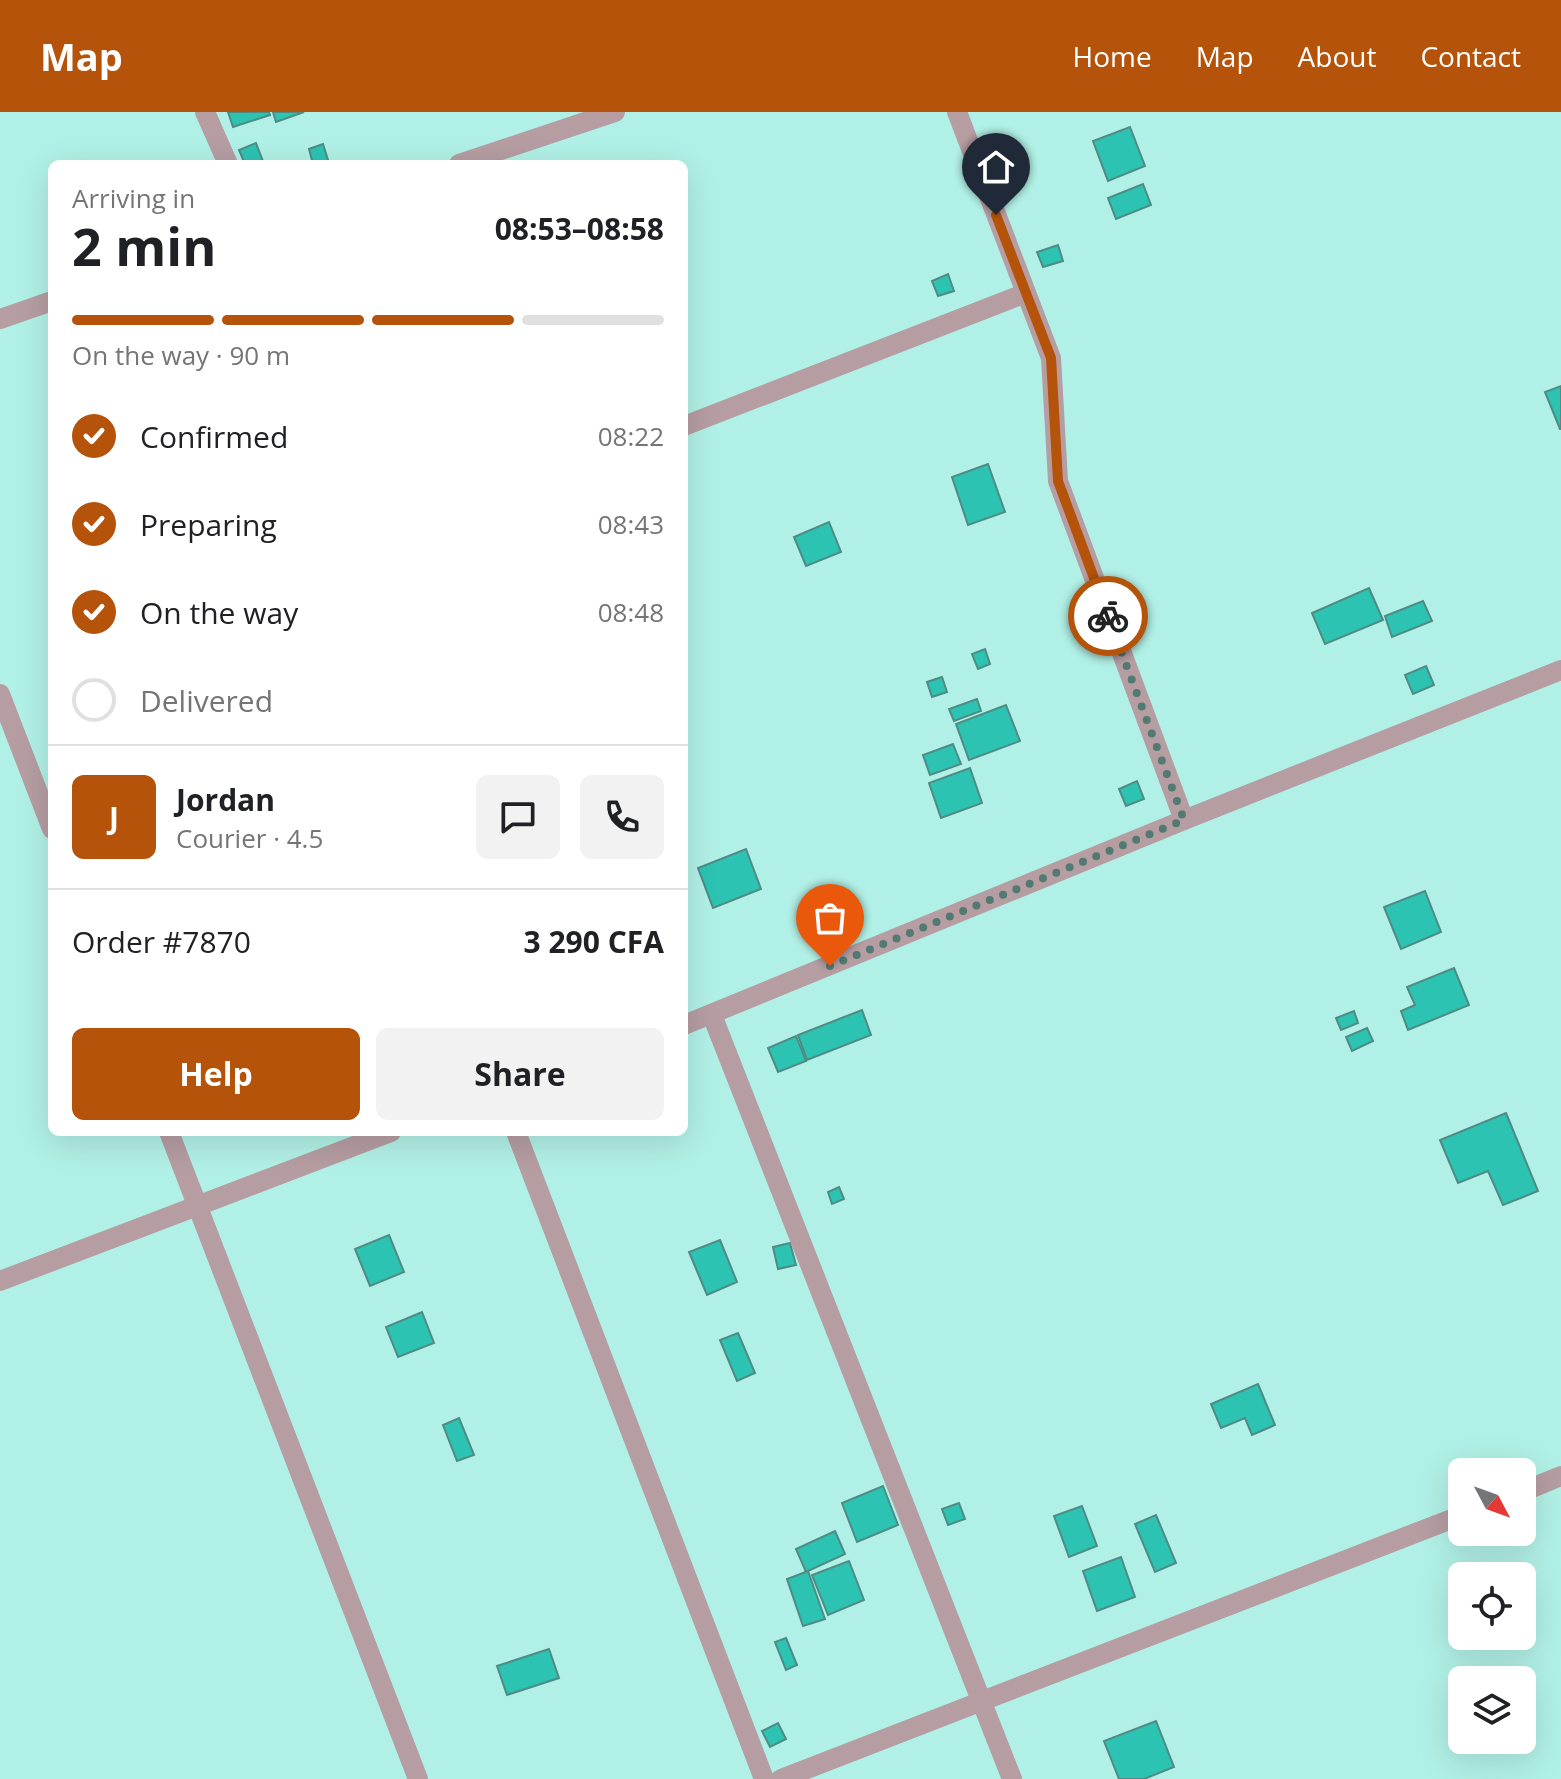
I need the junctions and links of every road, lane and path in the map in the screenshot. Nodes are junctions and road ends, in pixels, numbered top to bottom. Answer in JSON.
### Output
{"nodes":[{"id":1,"x":205,"y":112,"type":"edge"},
{"id":2,"x":615,"y":112,"type":"edge"},
{"id":3,"x":957,"y":112,"type":"edge"},
{"id":4,"x":226,"y":160,"type":"edge"},
{"id":5,"x":471,"y":160,"type":"edge"},
{"id":6,"x":1026,"y":293,"type":"junction"},
{"id":7,"x":48,"y":302,"type":"edge"},
{"id":8,"x":0,"y":319,"type":"edge"},
{"id":9,"x":688,"y":424,"type":"edge"},
{"id":10,"x":1561,"y":670,"type":"edge"},
{"id":11,"x":0,"y":694,"type":"edge"},
{"id":12,"x":48,"y":819,"type":"edge"},
{"id":13,"x":1184,"y":820,"type":"junction"},
{"id":14,"x":712,"y":1015,"type":"junction"},
{"id":15,"x":688,"y":1024,"type":"edge"},
{"id":16,"x":171,"y":1136,"type":"edge"},
{"id":17,"x":380,"y":1136,"type":"edge"},
{"id":18,"x":518,"y":1136,"type":"edge"},
{"id":19,"x":197,"y":1205,"type":"junction"},
{"id":20,"x":0,"y":1281,"type":"edge"},
{"id":21,"x":1561,"y":1476,"type":"edge"},
{"id":22,"x":1536,"y":1486,"type":"edge"},
{"id":23,"x":1448,"y":1520,"type":"edge"},
{"id":24,"x":981,"y":1701,"type":"junction"},
{"id":25,"x":418,"y":1779,"type":"edge"},
{"id":26,"x":764,"y":1779,"type":"edge"},
{"id":27,"x":781,"y":1779,"type":"edge"},
{"id":28,"x":1012,"y":1779,"type":"edge"}],
"edges":[{"from":1,"to":4,"type":"street"},
{"from":2,"to":5,"type":"street"},
{"from":3,"to":6,"type":"street"},
{"from":6,"to":9,"type":"street"},
{"from":6,"to":13,"type":"street"},
{"from":7,"to":8,"type":"street"},
{"from":10,"to":13,"type":"street"},
{"from":11,"to":12,"type":"street"},
{"from":13,"to":14,"type":"street"},
{"from":14,"to":15,"type":"street"},
{"from":14,"to":24,"type":"street"},
{"from":16,"to":19,"type":"street"},
{"from":17,"to":19,"type":"street"},
{"from":18,"to":26,"type":"street"},
{"from":19,"to":20,"type":"street"},
{"from":19,"to":25,"type":"street"},
{"from":21,"to":22,"type":"street"},
{"from":23,"to":24,"type":"street"},
{"from":24,"to":27,"type":"street"},
{"from":24,"to":28,"type":"street"}]}
